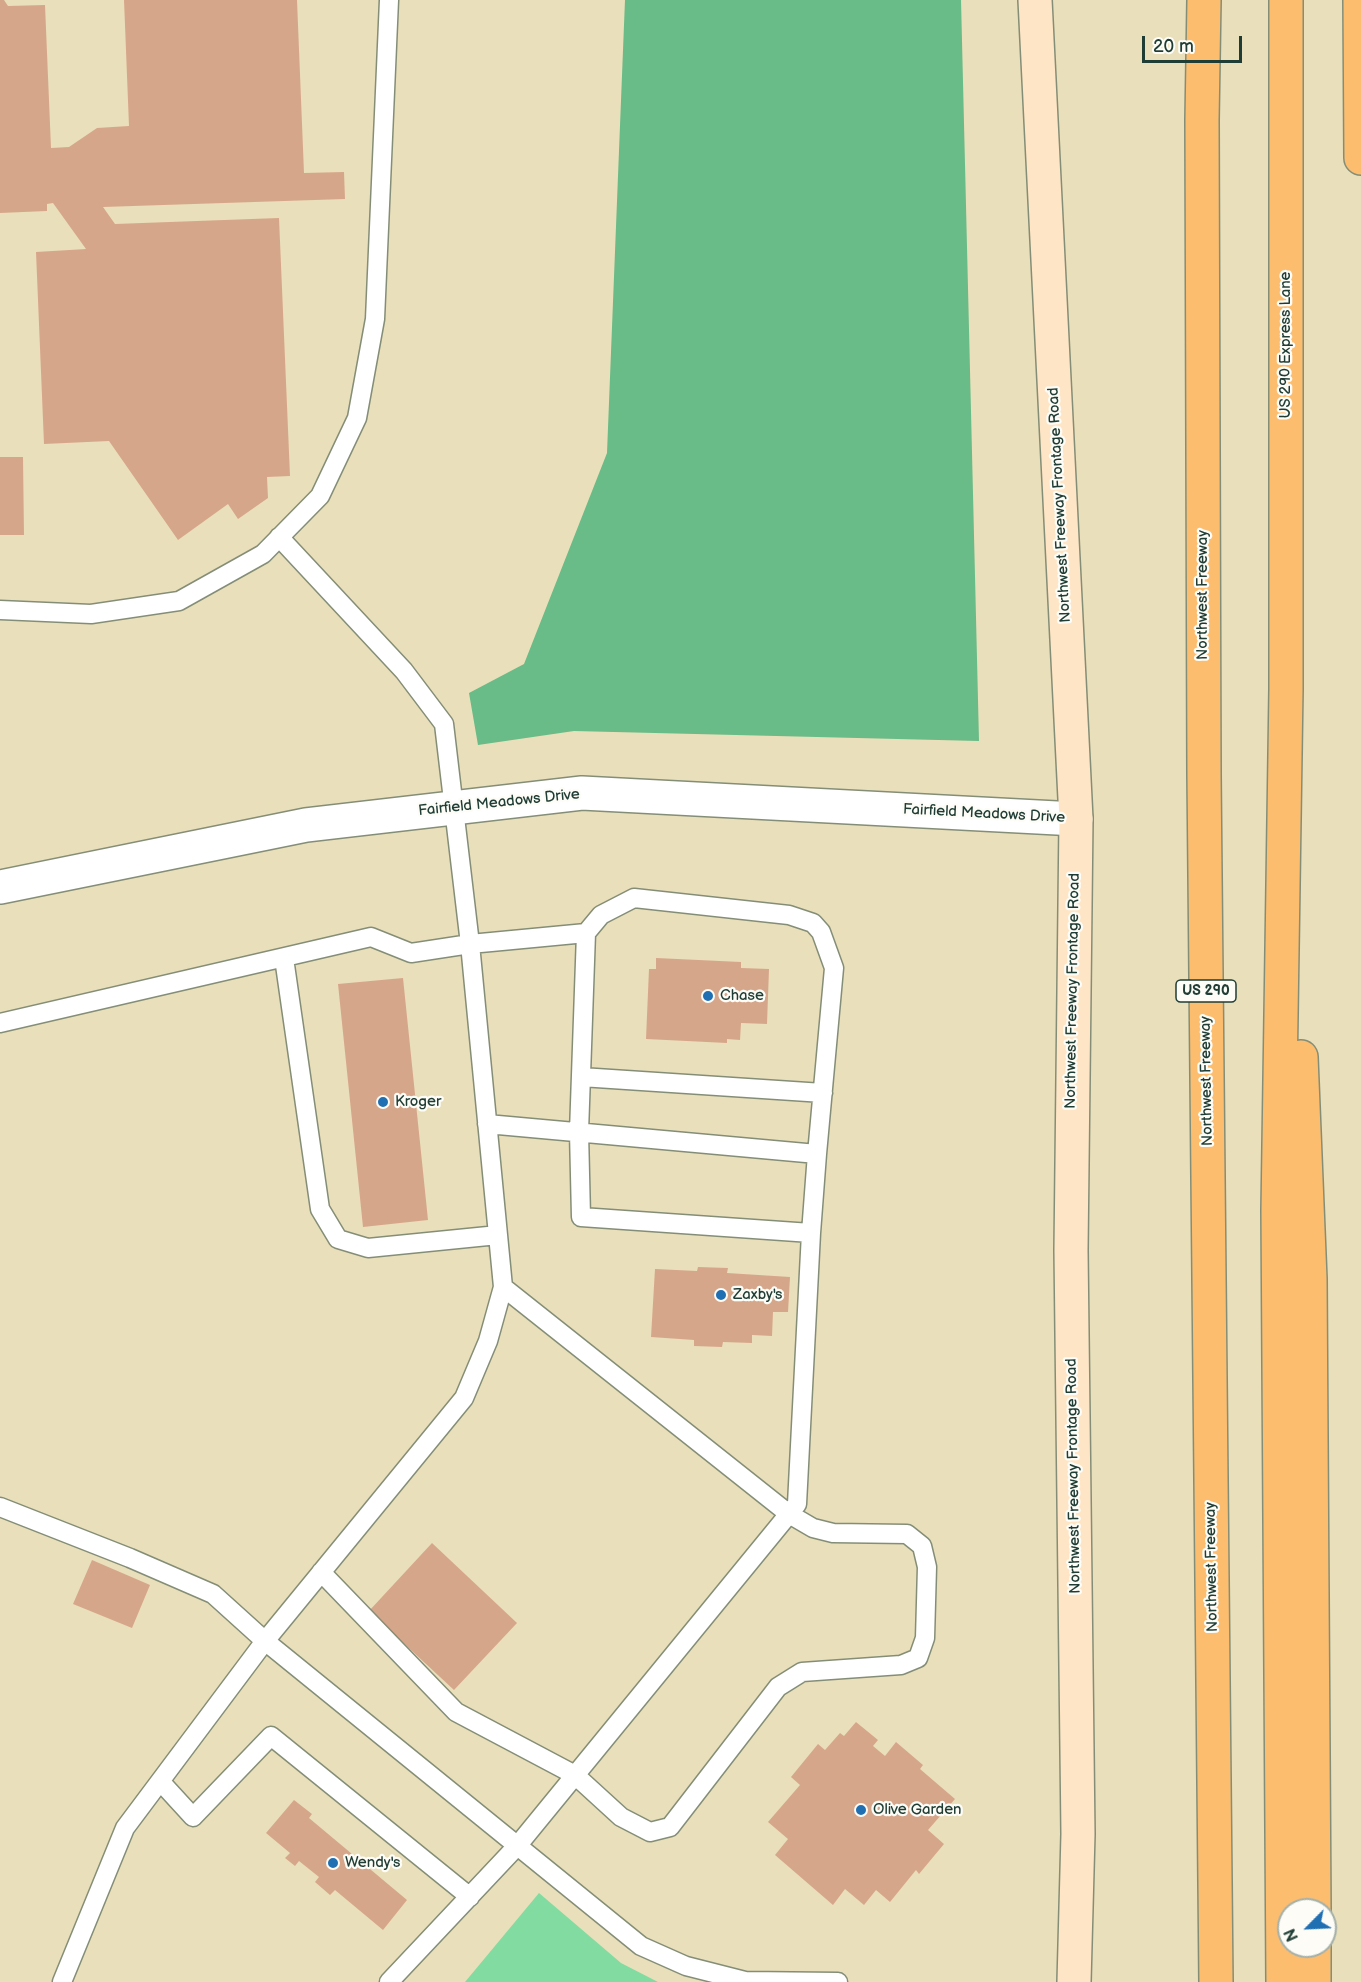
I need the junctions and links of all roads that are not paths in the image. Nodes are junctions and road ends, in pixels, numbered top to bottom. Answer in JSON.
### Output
{"nodes":[{"id":1,"x":389,"y":0,"type":"edge"},
{"id":2,"x":1035,"y":0,"type":"edge"},
{"id":3,"x":1203,"y":0,"type":"edge"},
{"id":4,"x":1286,"y":0,"type":"edge"},
{"id":5,"x":1360,"y":0,"type":"edge"},
{"id":6,"x":1361,"y":158,"type":"edge"},
{"id":7,"x":279,"y":537,"type":"junction"},
{"id":8,"x":0,"y":610,"type":"edge"},
{"id":9,"x":1286,"y":689,"type":"junction"},
{"id":10,"x":453,"y":807,"type":"junction"},
{"id":11,"x":1076,"y":819,"type":"junction"},
{"id":12,"x":0,"y":887,"type":"edge"},
{"id":13,"x":586,"y":933,"type":"junction"},
{"id":14,"x":470,"y":944,"type":"junction"},
{"id":15,"x":284,"y":958,"type":"junction"},
{"id":16,"x":0,"y":1023,"type":"edge"},
{"id":17,"x":581,"y":1077,"type":"junction"},
{"id":18,"x":822,"y":1093,"type":"junction"},
{"id":19,"x":487,"y":1124,"type":"junction"},
{"id":20,"x":579,"y":1132,"type":"junction"},
{"id":21,"x":817,"y":1154,"type":"junction"},
{"id":22,"x":811,"y":1233,"type":"junction"},
{"id":23,"x":498,"y":1235,"type":"junction"},
{"id":24,"x":503,"y":1287,"type":"junction"},
{"id":25,"x":0,"y":1506,"type":"edge"},
{"id":26,"x":789,"y":1514,"type":"junction"},
{"id":27,"x":321,"y":1572,"type":"junction"},
{"id":28,"x":265,"y":1641,"type":"junction"},
{"id":29,"x":575,"y":1775,"type":"junction"},
{"id":30,"x":160,"y":1780,"type":"junction"},
{"id":31,"x":518,"y":1845,"type":"junction"},
{"id":32,"x":470,"y":1897,"type":"junction"},
{"id":33,"x":1314,"y":1898,"type":"edge"},
{"id":34,"x":1314,"y":1958,"type":"edge"},
{"id":35,"x":62,"y":1982,"type":"edge"},
{"id":36,"x":389,"y":1982,"type":"edge"},
{"id":37,"x":838,"y":1982,"type":"edge"},
{"id":38,"x":1074,"y":1982,"type":"edge"},
{"id":39,"x":1216,"y":1982,"type":"edge"},
{"id":40,"x":1283,"y":1982,"type":"edge"},
{"id":41,"x":1314,"y":1982,"type":"edge"}],
"edges":[{"from":1,"to":7,"type":"lane"},
{"from":2,"to":11,"type":"main road","name":"Northwest Freeway Frontage Road"},
{"from":3,"to":39,"type":"highway","name":"Northwest Freeway","number":"US 290"},
{"from":4,"to":9,"type":"highway","name":"US 290 Express Lane"},
{"from":5,"to":6,"type":"highway"},
{"from":7,"to":8,"type":"lane"},
{"from":7,"to":10,"type":"lane"},
{"from":9,"to":33,"type":"highway"},
{"from":9,"to":40,"type":"highway"},
{"from":10,"to":11,"type":"street","name":"Fairfield Meadows Drive"},
{"from":10,"to":12,"type":"street","name":"Fairfield Meadows Drive"},
{"from":10,"to":14,"type":"lane"},
{"from":11,"to":38,"type":"main road","name":"Northwest Freeway Frontage Road"},
{"from":13,"to":14,"type":"lane"},
{"from":13,"to":17,"type":"lane"},
{"from":13,"to":18,"type":"lane"},
{"from":14,"to":15,"type":"lane"},
{"from":14,"to":19,"type":"lane"},
{"from":15,"to":16,"type":"lane"},
{"from":15,"to":23,"type":"lane"},
{"from":17,"to":18,"type":"lane"},
{"from":17,"to":20,"type":"lane"},
{"from":18,"to":21,"type":"lane"},
{"from":19,"to":20,"type":"lane"},
{"from":19,"to":23,"type":"lane"},
{"from":20,"to":21,"type":"lane"},
{"from":20,"to":22,"type":"lane"},
{"from":21,"to":22,"type":"lane"},
{"from":22,"to":26,"type":"lane"},
{"from":23,"to":24,"type":"lane"},
{"from":24,"to":26,"type":"lane"},
{"from":24,"to":27,"type":"lane"},
{"from":25,"to":28,"type":"lane"},
{"from":26,"to":29,"type":"lane"},
{"from":26,"to":29,"type":"lane"},
{"from":27,"to":28,"type":"lane"},
{"from":27,"to":29,"type":"lane"},
{"from":28,"to":30,"type":"lane"},
{"from":28,"to":31,"type":"lane"},
{"from":29,"to":31,"type":"lane"},
{"from":30,"to":32,"type":"lane"},
{"from":30,"to":35,"type":"lane"},
{"from":31,"to":32,"type":"lane"},
{"from":31,"to":37,"type":"lane"},
{"from":32,"to":36,"type":"lane"},
{"from":34,"to":41,"type":"highway"}]}
